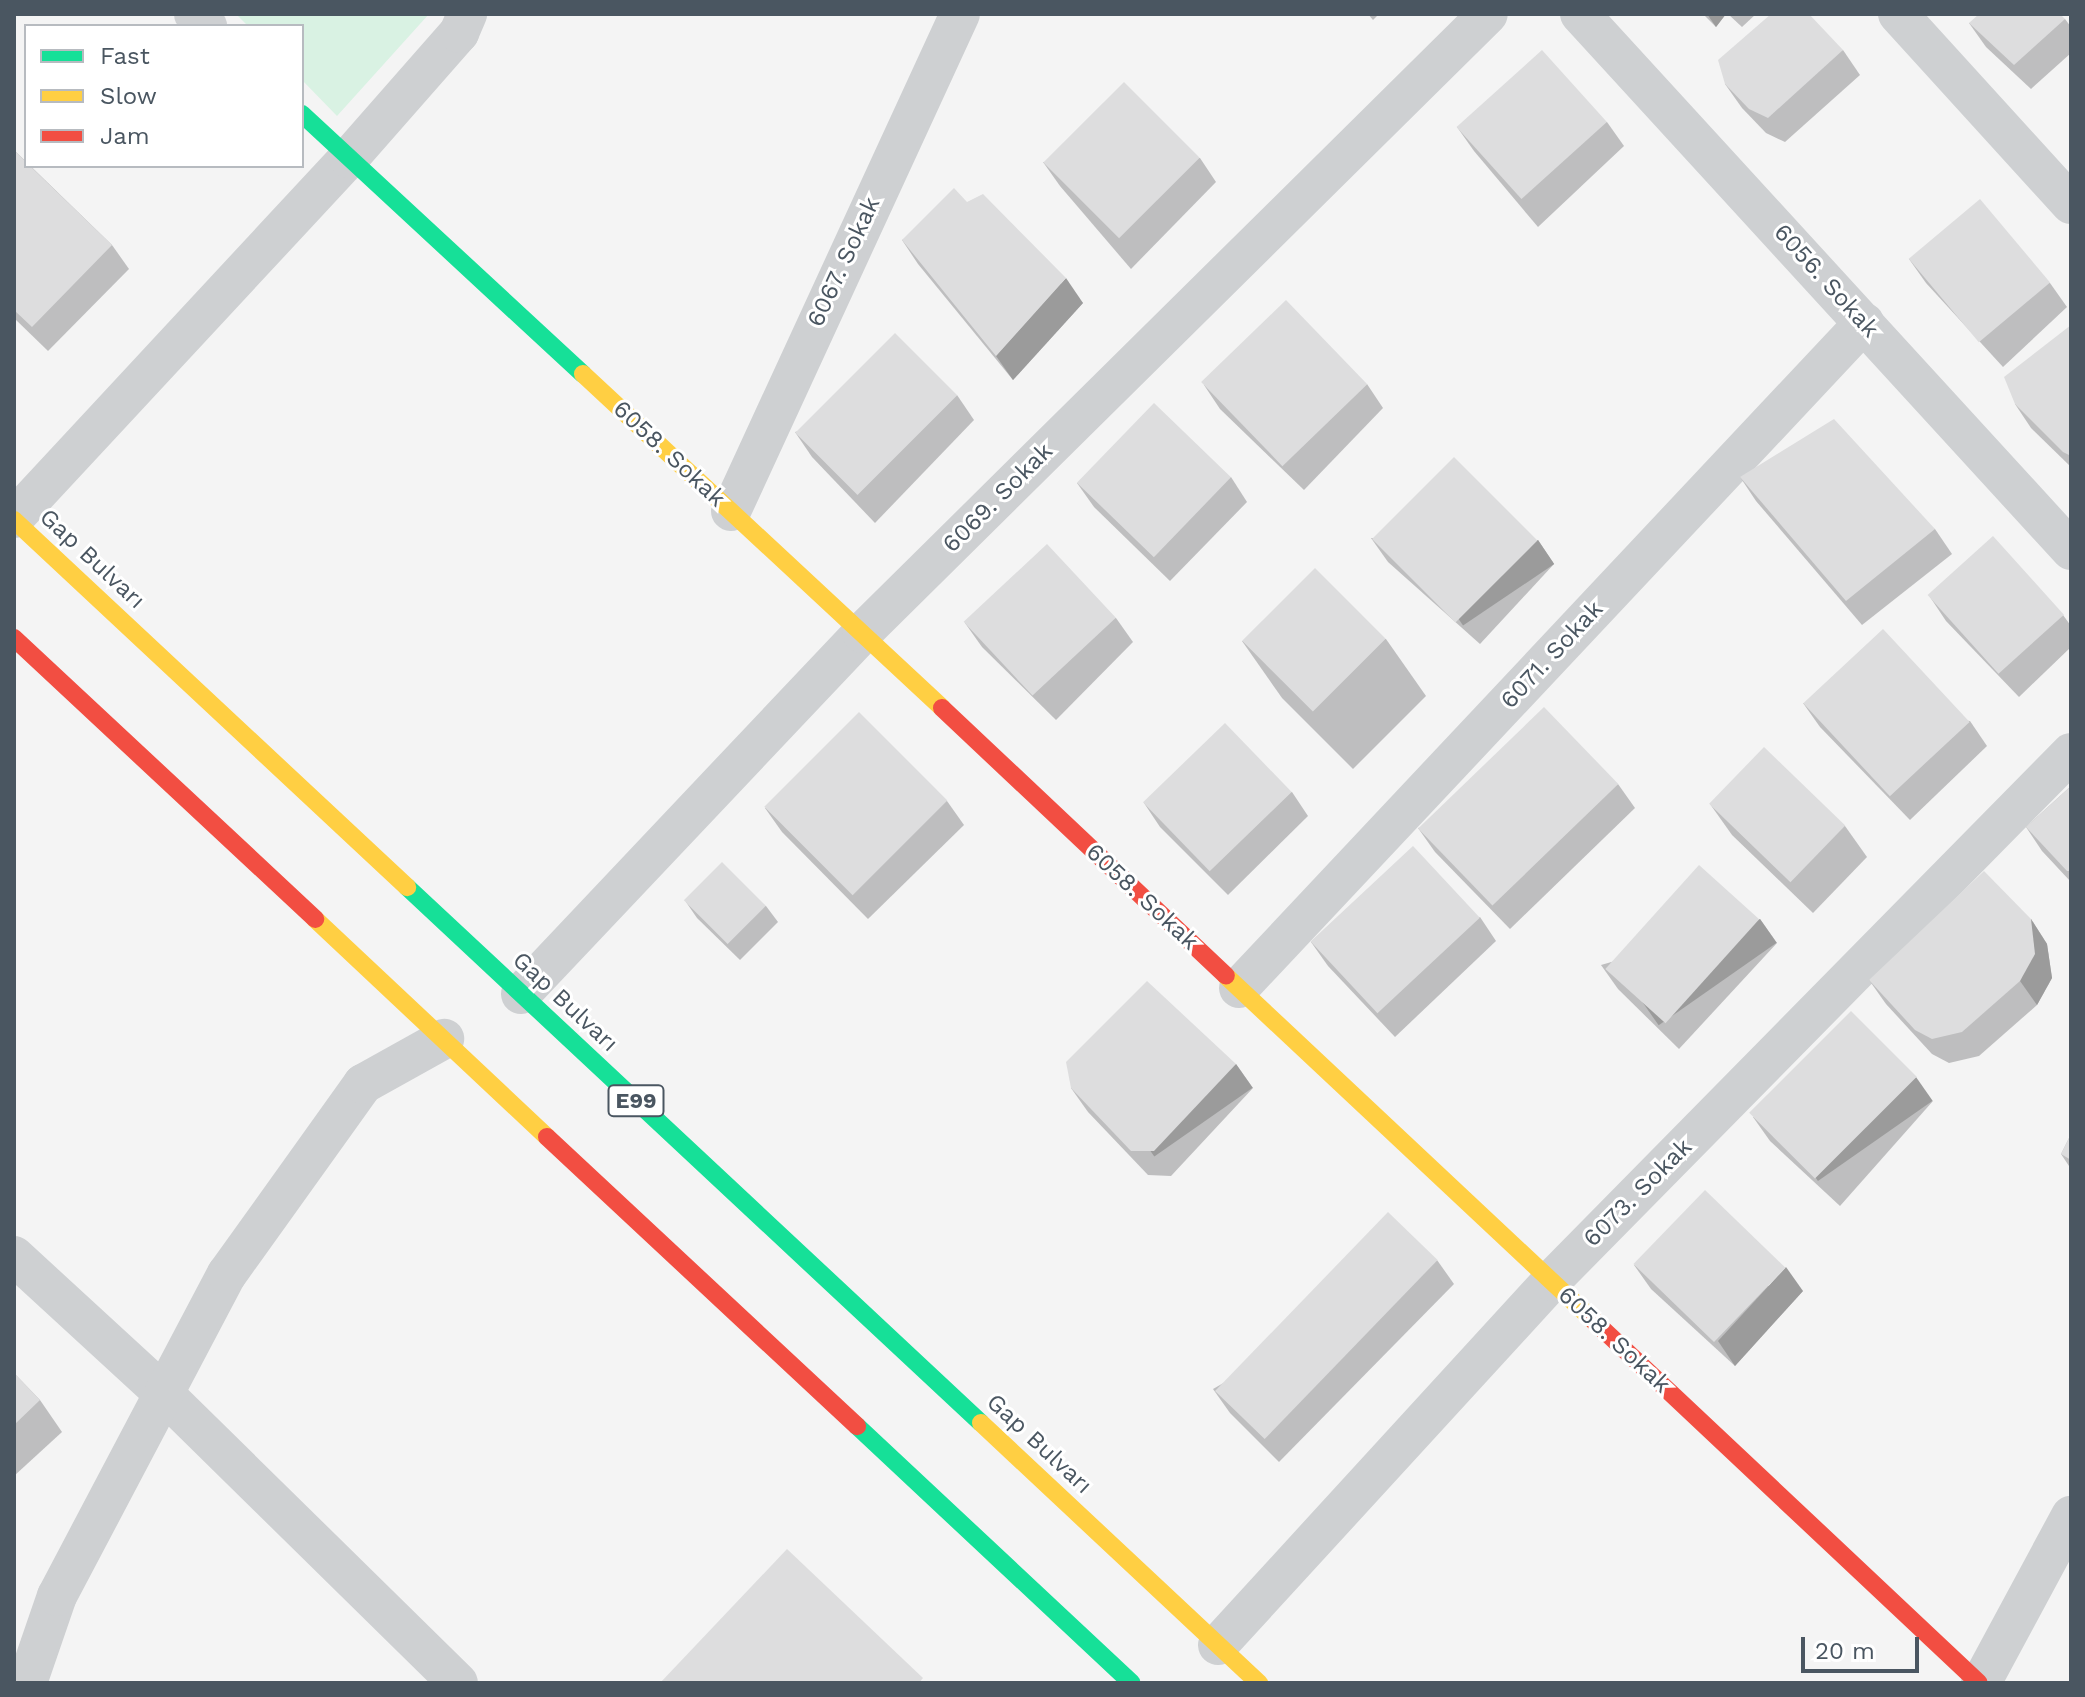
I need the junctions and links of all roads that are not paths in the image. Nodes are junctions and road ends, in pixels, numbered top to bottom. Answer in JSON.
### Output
{"nodes":[{"id":1,"x":467,"y":14,"type":"edge"},
{"id":2,"x":960,"y":14,"type":"edge"},
{"id":3,"x":1488,"y":14,"type":"edge"},
{"id":4,"x":1580,"y":14,"type":"edge"},
{"id":5,"x":1898,"y":14,"type":"edge"},
{"id":6,"x":304,"y":116,"type":"edge"},
{"id":7,"x":349,"y":158,"type":"junction"},
{"id":8,"x":2071,"y":204,"type":"edge"},
{"id":9,"x":1864,"y":323,"type":"junction"},
{"id":10,"x":731,"y":511,"type":"junction"},
{"id":11,"x":14,"y":519,"type":"edge"},
{"id":12,"x":2071,"y":550,"type":"edge"},
{"id":13,"x":862,"y":633,"type":"junction"},
{"id":14,"x":14,"y":638,"type":"edge"},
{"id":15,"x":2071,"y":753,"type":"edge"},
{"id":16,"x":1239,"y":988,"type":"junction"},
{"id":17,"x":521,"y":994,"type":"junction"},
{"id":18,"x":444,"y":1039,"type":"junction"},
{"id":19,"x":14,"y":1256,"type":"edge"},
{"id":20,"x":1551,"y":1281,"type":"junction"},
{"id":21,"x":164,"y":1394,"type":"junction"},
{"id":22,"x":2071,"y":1516,"type":"edge"},
{"id":23,"x":1218,"y":1645,"type":"junction"},
{"id":24,"x":27,"y":1683,"type":"edge"},
{"id":25,"x":458,"y":1683,"type":"edge"},
{"id":26,"x":1132,"y":1683,"type":"edge"},
{"id":27,"x":1259,"y":1683,"type":"edge"},
{"id":28,"x":1980,"y":1683,"type":"edge"}],
"edges":[{"from":1,"to":7,"type":"street"},
{"from":2,"to":10,"type":"street","name":"6067. Sokak"},
{"from":3,"to":13,"type":"street","name":"6069. Sokak"},
{"from":4,"to":9,"type":"street","name":"6056. Sokak"},
{"from":5,"to":8,"type":"street"},
{"from":6,"to":7,"type":"main road","name":"6058. Sokak"},
{"from":7,"to":10,"type":"main road","name":"6058. Sokak"},
{"from":7,"to":11,"type":"street"},
{"from":9,"to":12,"type":"street","name":"6056. Sokak"},
{"from":9,"to":16,"type":"street","name":"6071. Sokak"},
{"from":10,"to":13,"type":"main road","name":"6058. Sokak"},
{"from":11,"to":17,"type":"main road","name":"Gap Bulvarı","number":"E99"},
{"from":13,"to":16,"type":"main road","name":"6058. Sokak"},
{"from":13,"to":17,"type":"street","name":"6069. Sokak"},
{"from":14,"to":18,"type":"main road"},
{"from":15,"to":20,"type":"street","name":"6073. Sokak"},
{"from":16,"to":20,"type":"main road","name":"6058. Sokak"},
{"from":17,"to":23,"type":"main road","name":"Gap Bulvarı","number":"E99"},
{"from":18,"to":21,"type":"street"},
{"from":18,"to":26,"type":"main road"},
{"from":19,"to":21,"type":"street"},
{"from":20,"to":23,"type":"street","name":"6073. Sokak"},
{"from":20,"to":28,"type":"main road","name":"6058. Sokak"},
{"from":21,"to":24,"type":"street"},
{"from":21,"to":25,"type":"street"},
{"from":22,"to":28,"type":"street"},
{"from":23,"to":27,"type":"main road","name":"Gap Bulvarı","number":"E99"}]}
